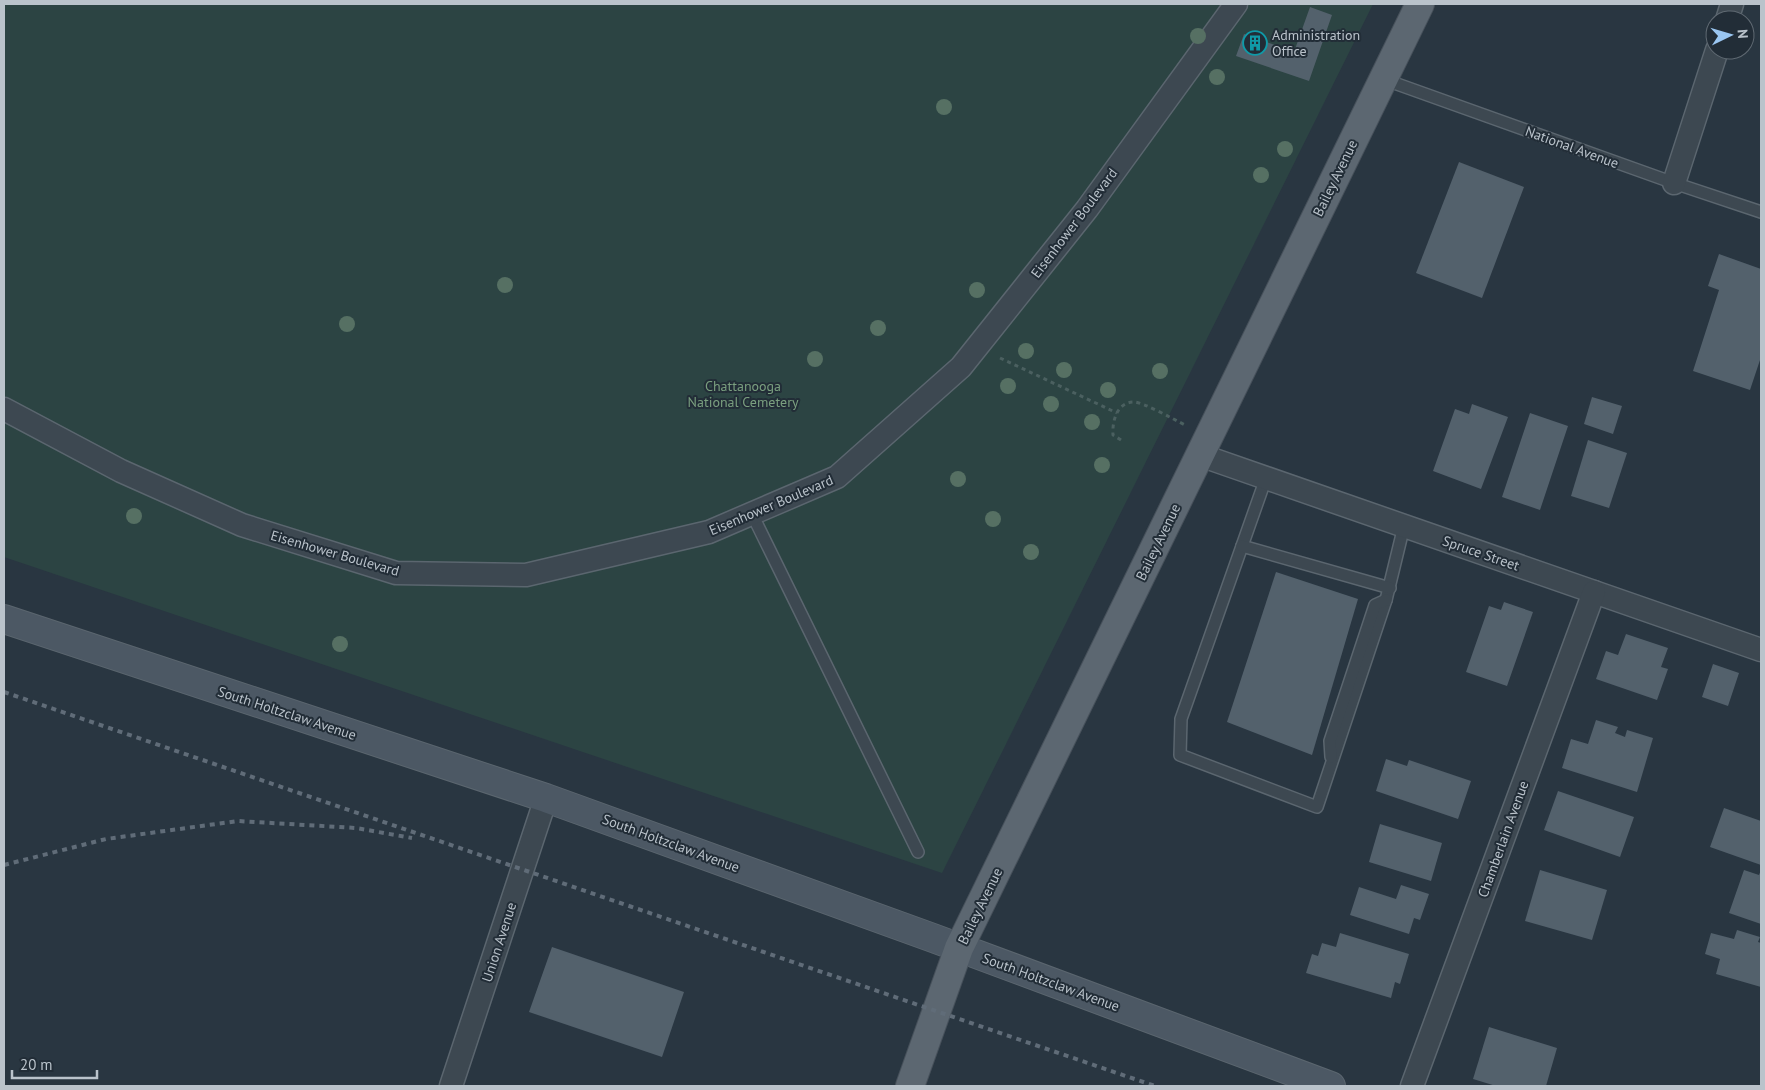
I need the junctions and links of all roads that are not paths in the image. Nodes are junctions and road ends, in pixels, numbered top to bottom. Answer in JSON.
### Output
{"nodes":[{"id":1,"x":1236,"y":4,"type":"edge"},
{"id":2,"x":1420,"y":4,"type":"edge"},
{"id":3,"x":1714,"y":60,"type":"edge"},
{"id":4,"x":1383,"y":79,"type":"junction"},
{"id":5,"x":1674,"y":183,"type":"junction"},
{"id":6,"x":1761,"y":212,"type":"edge"},
{"id":7,"x":4,"y":409,"type":"edge"},
{"id":8,"x":1204,"y":446,"type":"junction"},
{"id":9,"x":1266,"y":478,"type":"junction"},
{"id":10,"x":752,"y":514,"type":"junction"},
{"id":11,"x":1404,"y":526,"type":"junction"},
{"id":12,"x":1242,"y":546,"type":"junction"},
{"id":13,"x":1390,"y":588,"type":"junction"},
{"id":14,"x":1594,"y":592,"type":"junction"},
{"id":15,"x":4,"y":619,"type":"edge"},
{"id":16,"x":1761,"y":650,"type":"edge"},
{"id":17,"x":546,"y":798,"type":"junction"},
{"id":18,"x":918,"y":852,"type":"dead end"},
{"id":19,"x":959,"y":948,"type":"junction"},
{"id":20,"x":451,"y":1086,"type":"edge"},
{"id":21,"x":910,"y":1086,"type":"edge"},
{"id":22,"x":1331,"y":1086,"type":"edge"},
{"id":23,"x":1412,"y":1086,"type":"edge"}],
"edges":[{"from":1,"to":10,"type":"street","name":"Eisenhower Boulevard"},
{"from":2,"to":4,"type":"main road","name":"Bailey Avenue"},
{"from":3,"to":5,"type":"street"},
{"from":4,"to":5,"type":"lane","name":"National Avenue"},
{"from":4,"to":8,"type":"main road","name":"Bailey Avenue"},
{"from":5,"to":6,"type":"lane","name":"National Avenue"},
{"from":7,"to":10,"type":"street","name":"Eisenhower Boulevard"},
{"from":8,"to":9,"type":"street","name":"Spruce Street"},
{"from":8,"to":19,"type":"main road","name":"Bailey Avenue"},
{"from":9,"to":11,"type":"street","name":"Spruce Street"},
{"from":9,"to":12,"type":"lane"},
{"from":10,"to":18,"type":"lane"},
{"from":11,"to":13,"type":"lane"},
{"from":11,"to":14,"type":"street","name":"Spruce Street"},
{"from":12,"to":13,"type":"lane"},
{"from":12,"to":13,"type":"lane"},
{"from":14,"to":16,"type":"street","name":"Spruce Street"},
{"from":14,"to":23,"type":"street","name":"Chamberlain Avenue"},
{"from":15,"to":17,"type":"main road","name":"South Holtzclaw Avenue"},
{"from":17,"to":19,"type":"main road","name":"South Holtzclaw Avenue"},
{"from":17,"to":20,"type":"street","name":"Union Avenue"},
{"from":19,"to":21,"type":"main road","name":"Bailey Avenue"},
{"from":19,"to":22,"type":"main road","name":"South Holtzclaw Avenue"}]}
